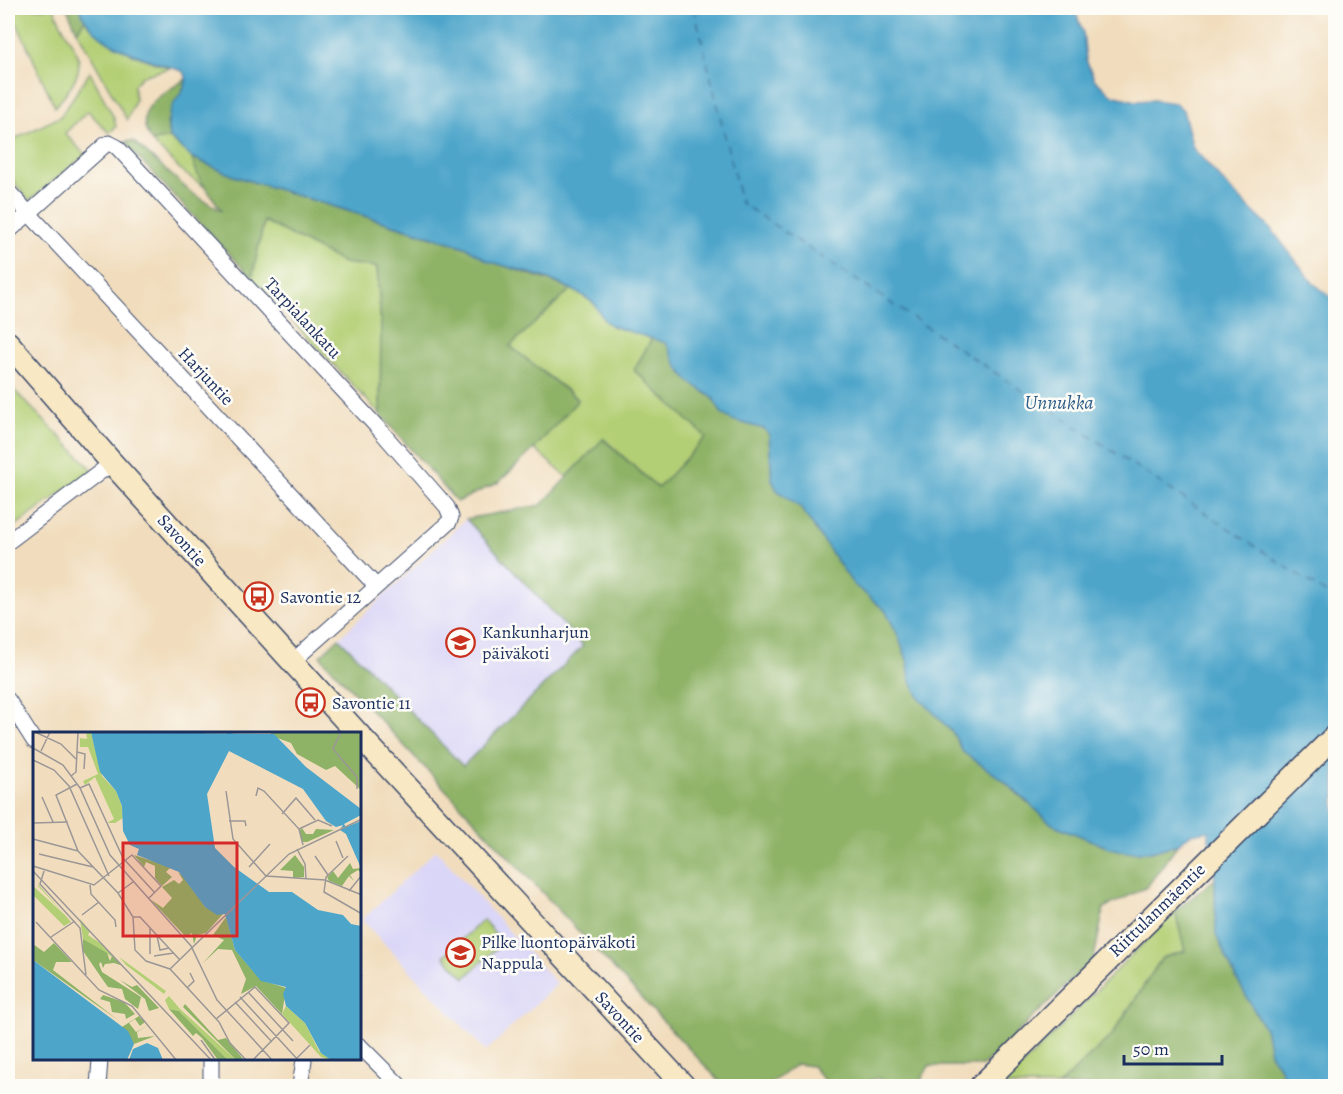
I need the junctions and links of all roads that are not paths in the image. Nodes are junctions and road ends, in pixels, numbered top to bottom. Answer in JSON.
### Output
{"nodes":[{"id":1,"x":8,"y":191,"type":"edge"},
{"id":2,"x":28,"y":214,"type":"junction"},
{"id":3,"x":8,"y":232,"type":"edge"},
{"id":4,"x":8,"y":343,"type":"edge"},
{"id":5,"x":112,"y":464,"type":"junction"},
{"id":6,"x":8,"y":542,"type":"edge"},
{"id":7,"x":376,"y":586,"type":"junction"},
{"id":8,"x":293,"y":662,"type":"junction"},
{"id":9,"x":8,"y":700,"type":"edge"},
{"id":10,"x":356,"y":732,"type":"edge"},
{"id":11,"x":1335,"y":735,"type":"edge"},
{"id":12,"x":362,"y":738,"type":"edge"},
{"id":13,"x":33,"y":739,"type":"edge"},
{"id":14,"x":362,"y":1048,"type":"edge"},
{"id":15,"x":100,"y":1061,"type":"edge"},
{"id":16,"x":211,"y":1061,"type":"edge"},
{"id":17,"x":304,"y":1061,"type":"edge"},
{"id":18,"x":98,"y":1086,"type":"edge"},
{"id":19,"x":211,"y":1086,"type":"edge"},
{"id":20,"x":300,"y":1086,"type":"edge"},
{"id":21,"x":400,"y":1086,"type":"edge"},
{"id":22,"x":684,"y":1086,"type":"edge"},
{"id":23,"x":981,"y":1086,"type":"edge"}],
"edges":[{"from":1,"to":2,"type":"street","name":"Harjuntie"},
{"from":2,"to":3,"type":"street"},
{"from":2,"to":7,"type":"street","name":"Harjuntie"},
{"from":2,"to":7,"type":"street","name":"Tarpialankatu"},
{"from":4,"to":5,"type":"street","name":"Savontie"},
{"from":5,"to":6,"type":"street"},
{"from":5,"to":8,"type":"street","name":"Savontie"},
{"from":7,"to":8,"type":"street"},
{"from":8,"to":10,"type":"street","name":"Savontie"},
{"from":9,"to":13,"type":"street"},
{"from":11,"to":23,"type":"street","name":"Riittulanmäentie"},
{"from":12,"to":22,"type":"street","name":"Savontie"},
{"from":14,"to":21,"type":"street"},
{"from":15,"to":18,"type":"street"},
{"from":16,"to":19,"type":"street"},
{"from":17,"to":20,"type":"street"}]}
